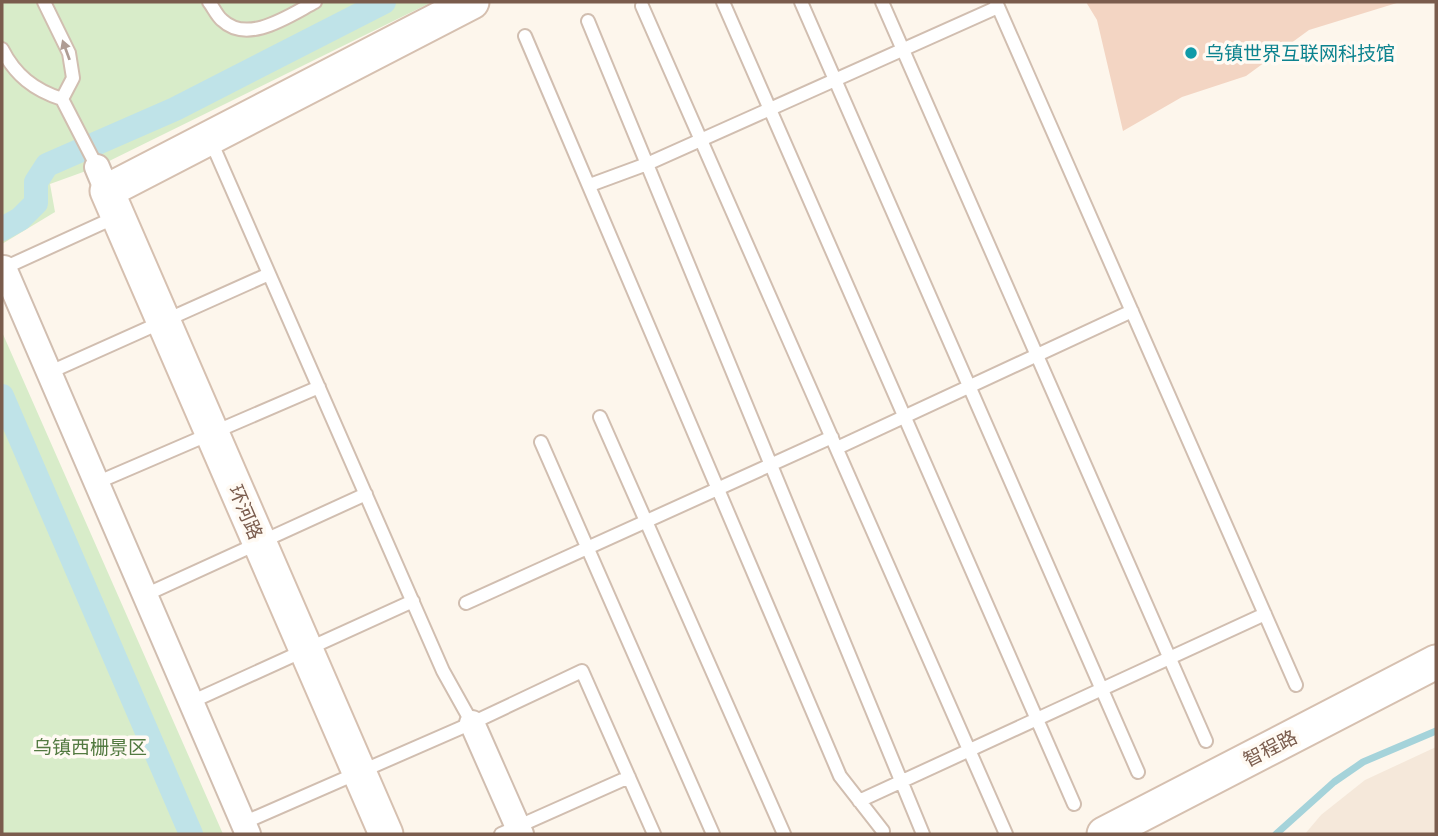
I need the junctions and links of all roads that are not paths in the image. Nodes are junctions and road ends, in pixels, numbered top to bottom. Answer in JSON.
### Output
{"nodes":[{"id":1,"x":44,"y":2,"type":"edge"},
{"id":2,"x":209,"y":2,"type":"edge"},
{"id":3,"x":315,"y":2,"type":"edge"},
{"id":4,"x":472,"y":2,"type":"edge"},
{"id":5,"x":723,"y":2,"type":"edge"},
{"id":6,"x":801,"y":2,"type":"edge"},
{"id":7,"x":882,"y":2,"type":"edge"},
{"id":8,"x":997,"y":4,"type":"edge"},
{"id":9,"x":642,"y":6,"type":"dead end"},
{"id":10,"x":588,"y":21,"type":"dead end"},
{"id":11,"x":525,"y":36,"type":"dead end"},
{"id":12,"x":2,"y":48,"type":"edge"},
{"id":13,"x":903,"y":50,"type":"junction"},
{"id":14,"x":835,"y":80,"type":"junction"},
{"id":15,"x":62,"y":99,"type":"junction"},
{"id":16,"x":770,"y":110,"type":"junction"},
{"id":17,"x":209,"y":138,"type":"junction"},
{"id":18,"x":701,"y":140,"type":"junction"},
{"id":19,"x":647,"y":164,"type":"junction"},
{"id":20,"x":590,"y":185,"type":"junction"},
{"id":21,"x":107,"y":191,"type":"junction"},
{"id":22,"x":4,"y":268,"type":"joint"},
{"id":23,"x":269,"y":274,"type":"junction"},
{"id":24,"x":1132,"y":311,"type":"junction"},
{"id":25,"x":164,"y":321,"type":"junction"},
{"id":26,"x":1037,"y":355,"type":"junction"},
{"id":27,"x":48,"y":373,"type":"junction"},
{"id":28,"x":970,"y":386,"type":"junction"},
{"id":29,"x":319,"y":387,"type":"junction"},
{"id":30,"x":600,"y":416,"type":"dead end"},
{"id":31,"x":905,"y":416,"type":"junction"},
{"id":32,"x":212,"y":433,"type":"junction"},
{"id":33,"x":541,"y":442,"type":"dead end"},
{"id":34,"x":834,"y":442,"type":"junction"},
{"id":35,"x":771,"y":464,"type":"junction"},
{"id":36,"x":96,"y":483,"type":"junction"},
{"id":37,"x":717,"y":488,"type":"junction"},
{"id":38,"x":366,"y":494,"type":"junction"},
{"id":39,"x":646,"y":521,"type":"junction"},
{"id":40,"x":259,"y":542,"type":"junction"},
{"id":41,"x":588,"y":548,"type":"junction"},
{"id":42,"x":145,"y":594,"type":"junction"},
{"id":43,"x":413,"y":601,"type":"junction"},
{"id":44,"x":466,"y":603,"type":"dead end"},
{"id":45,"x":1265,"y":614,"type":"junction"},
{"id":46,"x":306,"y":650,"type":"junction"},
{"id":47,"x":1171,"y":657,"type":"junction"},
{"id":48,"x":1436,"y":662,"type":"edge"},
{"id":49,"x":1296,"y":685,"type":"dead end"},
{"id":50,"x":1103,"y":689,"type":"junction"},
{"id":51,"x":191,"y":702,"type":"junction"},
{"id":52,"x":1038,"y":718,"type":"junction"},
{"id":53,"x":472,"y":723,"type":"junction"},
{"id":54,"x":1206,"y":741,"type":"dead end"},
{"id":55,"x":970,"y":750,"type":"junction"},
{"id":56,"x":1138,"y":772,"type":"dead end"},
{"id":57,"x":359,"y":773,"type":"junction"},
{"id":58,"x":629,"y":778,"type":"junction"},
{"id":59,"x":901,"y":781,"type":"junction"},
{"id":60,"x":859,"y":800,"type":"junction"},
{"id":61,"x":1074,"y":804,"type":"dead end"},
{"id":62,"x":246,"y":829,"type":"edge"},
{"id":63,"x":883,"y":831,"type":"dead end"},
{"id":64,"x":513,"y":832,"type":"edge"},
{"id":65,"x":386,"y":834,"type":"edge"},
{"id":66,"x":654,"y":834,"type":"edge"},
{"id":67,"x":713,"y":834,"type":"edge"},
{"id":68,"x":784,"y":834,"type":"edge"},
{"id":69,"x":923,"y":834,"type":"edge"},
{"id":70,"x":1006,"y":834,"type":"edge"},
{"id":71,"x":1104,"y":834,"type":"edge"}],
"edges":[{"from":15,"to":1,"type":"lane","one_way":true},
{"from":2,"to":3,"type":"lane"},
{"from":4,"to":17,"type":"street"},
{"from":5,"to":16,"type":"lane"},
{"from":6,"to":14,"type":"lane"},
{"from":7,"to":13,"type":"lane"},
{"from":8,"to":13,"type":"lane"},
{"from":8,"to":24,"type":"lane"},
{"from":9,"to":18,"type":"lane"},
{"from":10,"to":19,"type":"lane"},
{"from":11,"to":20,"type":"lane"},
{"from":12,"to":15,"type":"lane"},
{"from":13,"to":14,"type":"lane"},
{"from":13,"to":26,"type":"lane"},
{"from":14,"to":16,"type":"lane"},
{"from":14,"to":28,"type":"lane"},
{"from":15,"to":21,"type":"lane"},
{"from":16,"to":18,"type":"lane"},
{"from":16,"to":31,"type":"lane"},
{"from":17,"to":21,"type":"street"},
{"from":17,"to":23,"type":"lane"},
{"from":18,"to":19,"type":"lane"},
{"from":18,"to":34,"type":"lane"},
{"from":19,"to":20,"type":"lane"},
{"from":19,"to":35,"type":"lane"},
{"from":20,"to":37,"type":"lane"},
{"from":21,"to":22,"type":"lane"},
{"from":21,"to":25,"type":"street","name":"环河路"},
{"from":22,"to":27,"type":"street"},
{"from":23,"to":25,"type":"lane"},
{"from":23,"to":29,"type":"lane"},
{"from":24,"to":26,"type":"lane"},
{"from":24,"to":45,"type":"lane"},
{"from":25,"to":27,"type":"lane"},
{"from":25,"to":32,"type":"street","name":"环河路"},
{"from":26,"to":28,"type":"lane"},
{"from":26,"to":47,"type":"lane"},
{"from":27,"to":36,"type":"street"},
{"from":28,"to":31,"type":"lane"},
{"from":28,"to":50,"type":"lane"},
{"from":29,"to":32,"type":"lane"},
{"from":29,"to":38,"type":"lane"},
{"from":30,"to":39,"type":"lane"},
{"from":31,"to":34,"type":"lane"},
{"from":31,"to":52,"type":"lane"},
{"from":32,"to":36,"type":"lane"},
{"from":32,"to":40,"type":"street","name":"环河路"},
{"from":33,"to":41,"type":"lane"},
{"from":34,"to":35,"type":"lane"},
{"from":34,"to":55,"type":"lane"},
{"from":35,"to":37,"type":"lane"},
{"from":35,"to":59,"type":"lane"},
{"from":36,"to":42,"type":"street"},
{"from":37,"to":39,"type":"lane"},
{"from":37,"to":60,"type":"lane"},
{"from":38,"to":40,"type":"lane"},
{"from":38,"to":43,"type":"lane"},
{"from":39,"to":41,"type":"lane"},
{"from":39,"to":68,"type":"lane"},
{"from":40,"to":42,"type":"lane"},
{"from":40,"to":46,"type":"street","name":"环河路"},
{"from":41,"to":44,"type":"lane"},
{"from":41,"to":67,"type":"lane"},
{"from":42,"to":51,"type":"street"},
{"from":43,"to":46,"type":"lane"},
{"from":43,"to":53,"type":"lane"},
{"from":45,"to":47,"type":"lane"},
{"from":45,"to":49,"type":"lane"},
{"from":46,"to":51,"type":"lane"},
{"from":46,"to":57,"type":"street","name":"环河路"},
{"from":47,"to":50,"type":"lane"},
{"from":47,"to":54,"type":"lane"},
{"from":48,"to":71,"type":"street","name":"智程路"},
{"from":50,"to":52,"type":"lane"},
{"from":50,"to":56,"type":"lane"},
{"from":51,"to":62,"type":"street"},
{"from":52,"to":55,"type":"lane"},
{"from":52,"to":61,"type":"lane"},
{"from":53,"to":57,"type":"lane"},
{"from":53,"to":58,"type":"lane"},
{"from":53,"to":64,"type":"street"},
{"from":55,"to":59,"type":"lane"},
{"from":55,"to":70,"type":"lane"},
{"from":57,"to":62,"type":"lane"},
{"from":57,"to":65,"type":"street","name":"环河路"},
{"from":58,"to":64,"type":"lane"},
{"from":58,"to":66,"type":"lane"},
{"from":59,"to":60,"type":"lane"},
{"from":59,"to":69,"type":"lane"},
{"from":60,"to":63,"type":"lane"}]}
